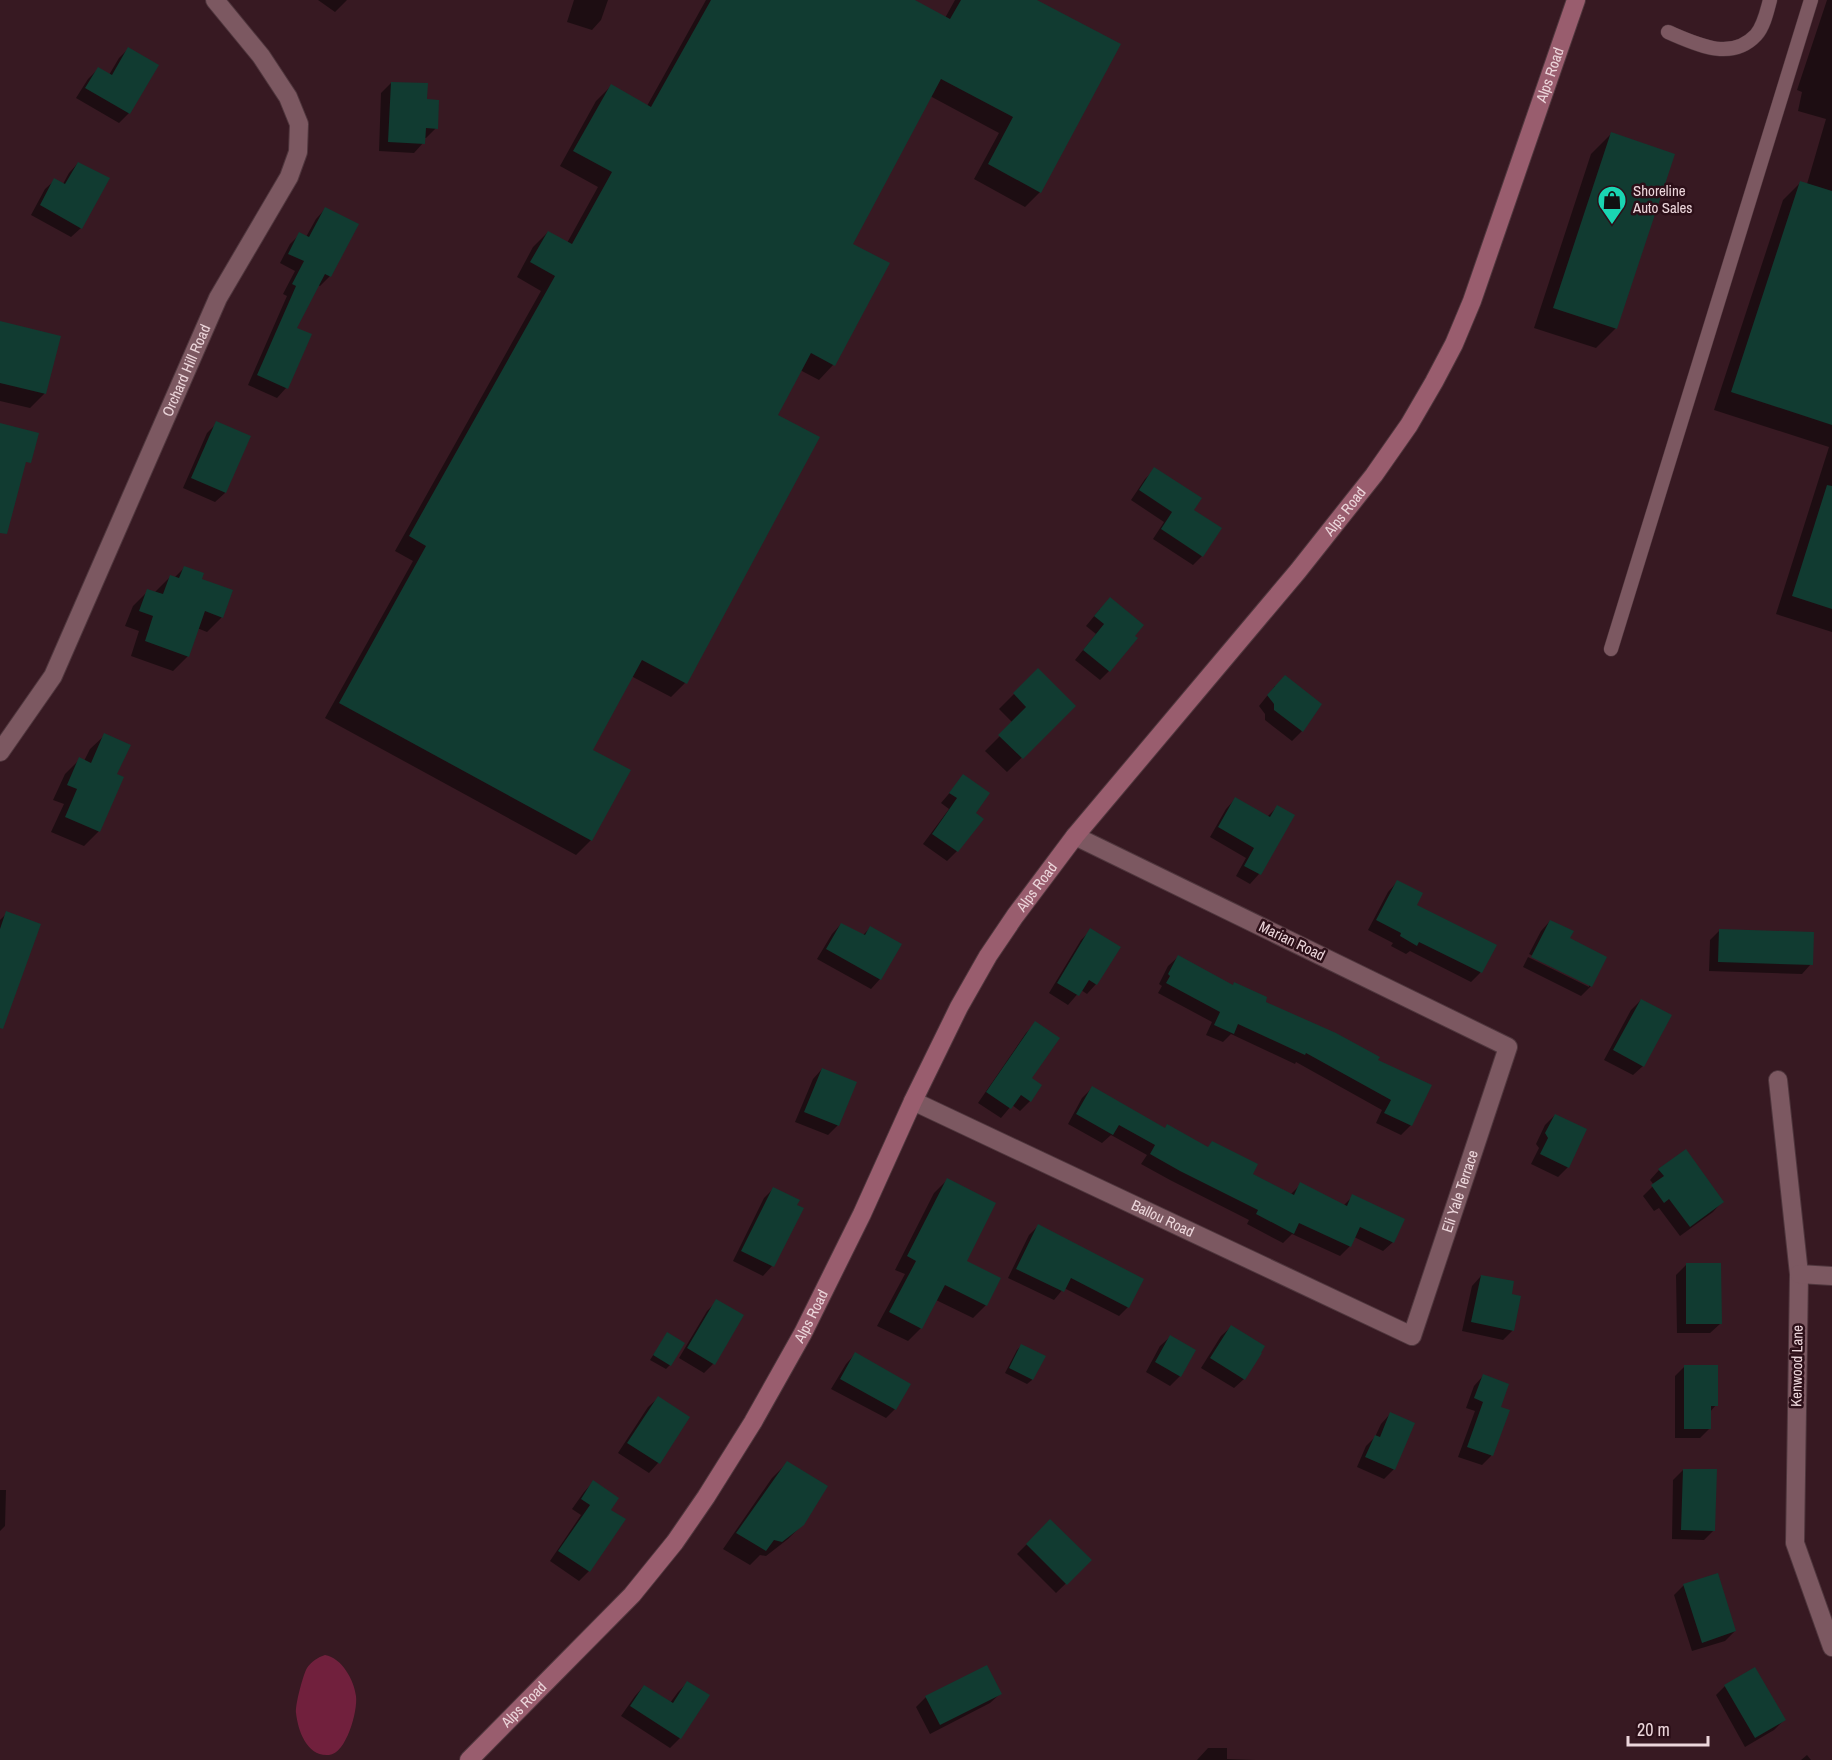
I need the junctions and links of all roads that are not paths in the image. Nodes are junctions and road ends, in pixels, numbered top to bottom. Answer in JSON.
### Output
{"nodes":[{"id":1,"x":215,"y":0,"type":"edge"},
{"id":2,"x":1576,"y":0,"type":"edge"},
{"id":3,"x":1770,"y":0,"type":"edge"},
{"id":4,"x":1811,"y":0,"type":"edge"},
{"id":5,"x":1668,"y":32,"type":"dead end"},
{"id":6,"x":1611,"y":649,"type":"dead end"},
{"id":7,"x":0,"y":752,"type":"edge"},
{"id":8,"x":1075,"y":836,"type":"junction"},
{"id":9,"x":1508,"y":1047,"type":"joint"},
{"id":10,"x":1778,"y":1080,"type":"dead end"},
{"id":11,"x":913,"y":1101,"type":"junction"},
{"id":12,"x":1799,"y":1274,"type":"junction"},
{"id":13,"x":1832,"y":1276,"type":"edge"},
{"id":14,"x":1412,"y":1336,"type":"joint"},
{"id":15,"x":1832,"y":1647,"type":"edge"},
{"id":16,"x":469,"y":1760,"type":"edge"}],
"edges":[{"from":1,"to":7,"type":"street","name":"Orchard Hill Road"},
{"from":2,"to":8,"type":"street","name":"Alps Road"},
{"from":3,"to":5,"type":"lane"},
{"from":4,"to":6,"type":"lane"},
{"from":8,"to":9,"type":"street","name":"Marian Road"},
{"from":8,"to":11,"type":"street","name":"Alps Road"},
{"from":9,"to":14,"type":"street","name":"Eli Yale Terrace"},
{"from":10,"to":12,"type":"street","name":"Kenwood Lane"},
{"from":11,"to":14,"type":"street","name":"Ballou Road"},
{"from":11,"to":16,"type":"street","name":"Alps Road"},
{"from":12,"to":13,"type":"street"},
{"from":12,"to":15,"type":"street","name":"Kenwood Lane"}]}
